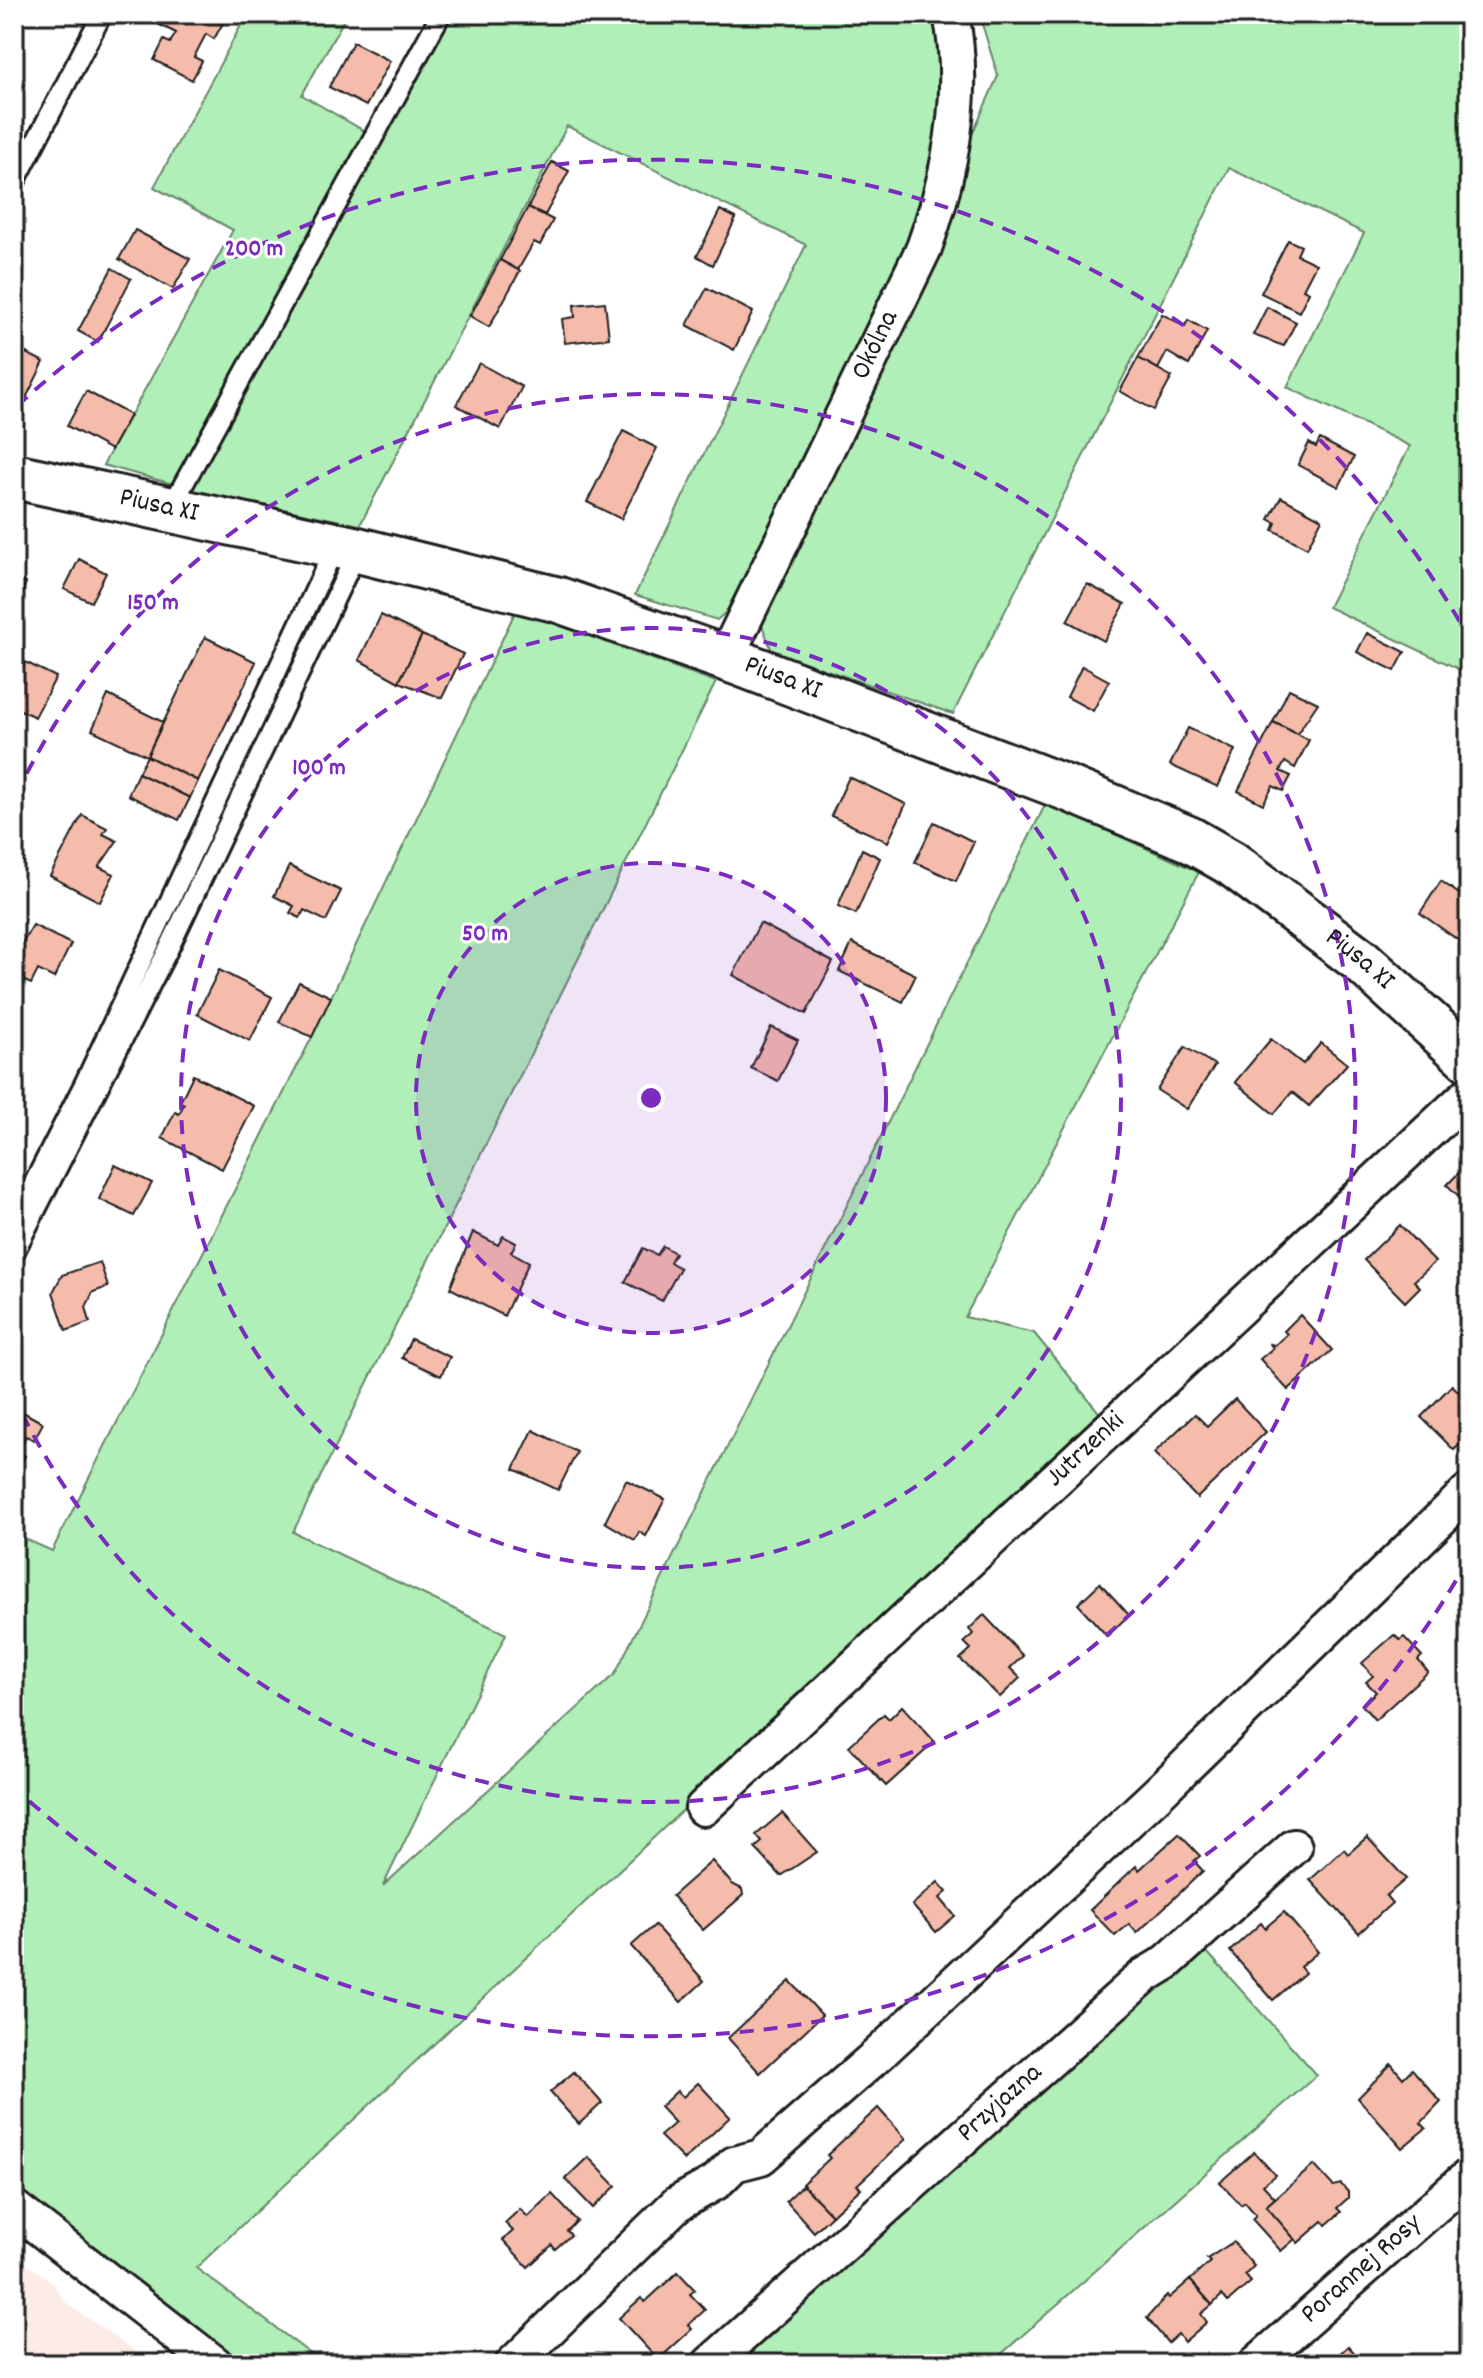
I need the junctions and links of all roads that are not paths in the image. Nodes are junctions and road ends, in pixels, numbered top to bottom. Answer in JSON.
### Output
{"nodes":[{"id":1,"x":102,"y":14,"type":"edge"},
{"id":2,"x":441,"y":14,"type":"edge"},
{"id":3,"x":951,"y":14,"type":"edge"},
{"id":4,"x":14,"y":184,"type":"edge"},
{"id":5,"x":14,"y":476,"type":"edge"},
{"id":6,"x":170,"y":509,"type":"junction"},
{"id":7,"x":347,"y":548,"type":"junction"},
{"id":8,"x":725,"y":659,"type":"junction"},
{"id":9,"x":1467,"y":1061,"type":"edge"},
{"id":10,"x":14,"y":1222,"type":"edge"},
{"id":11,"x":14,"y":1253,"type":"edge"},
{"id":12,"x":1469,"y":1491,"type":"edge"},
{"id":13,"x":703,"y":1808,"type":"dead end"},
{"id":14,"x":1294,"y":1847,"type":"dead end"},
{"id":15,"x":1469,"y":2176,"type":"edge"},
{"id":16,"x":14,"y":2208,"type":"edge"},
{"id":17,"x":203,"y":2355,"type":"edge"},
{"id":18,"x":513,"y":2364,"type":"edge"},
{"id":19,"x":710,"y":2364,"type":"edge"},
{"id":20,"x":1256,"y":2364,"type":"edge"}],
"edges":[{"from":1,"to":4,"type":"lane"},
{"from":2,"to":6,"type":"lane"},
{"from":3,"to":8,"type":"street","name":"Okólna"},
{"from":5,"to":6,"type":"street","name":"Piusa XI"},
{"from":6,"to":7,"type":"street","name":"Piusa XI"},
{"from":7,"to":8,"type":"street","name":"Piusa XI"},
{"from":7,"to":10,"type":"lane"},
{"from":7,"to":11,"type":"lane"},
{"from":8,"to":9,"type":"street","name":"Piusa XI"},
{"from":9,"to":13,"type":"street","name":"Jutrzenki"},
{"from":12,"to":18,"type":"street"},
{"from":14,"to":19,"type":"street","name":"Przyjazna"},
{"from":15,"to":20,"type":"street","name":"Porannej Rosy"},
{"from":16,"to":17,"type":"street"}]}
